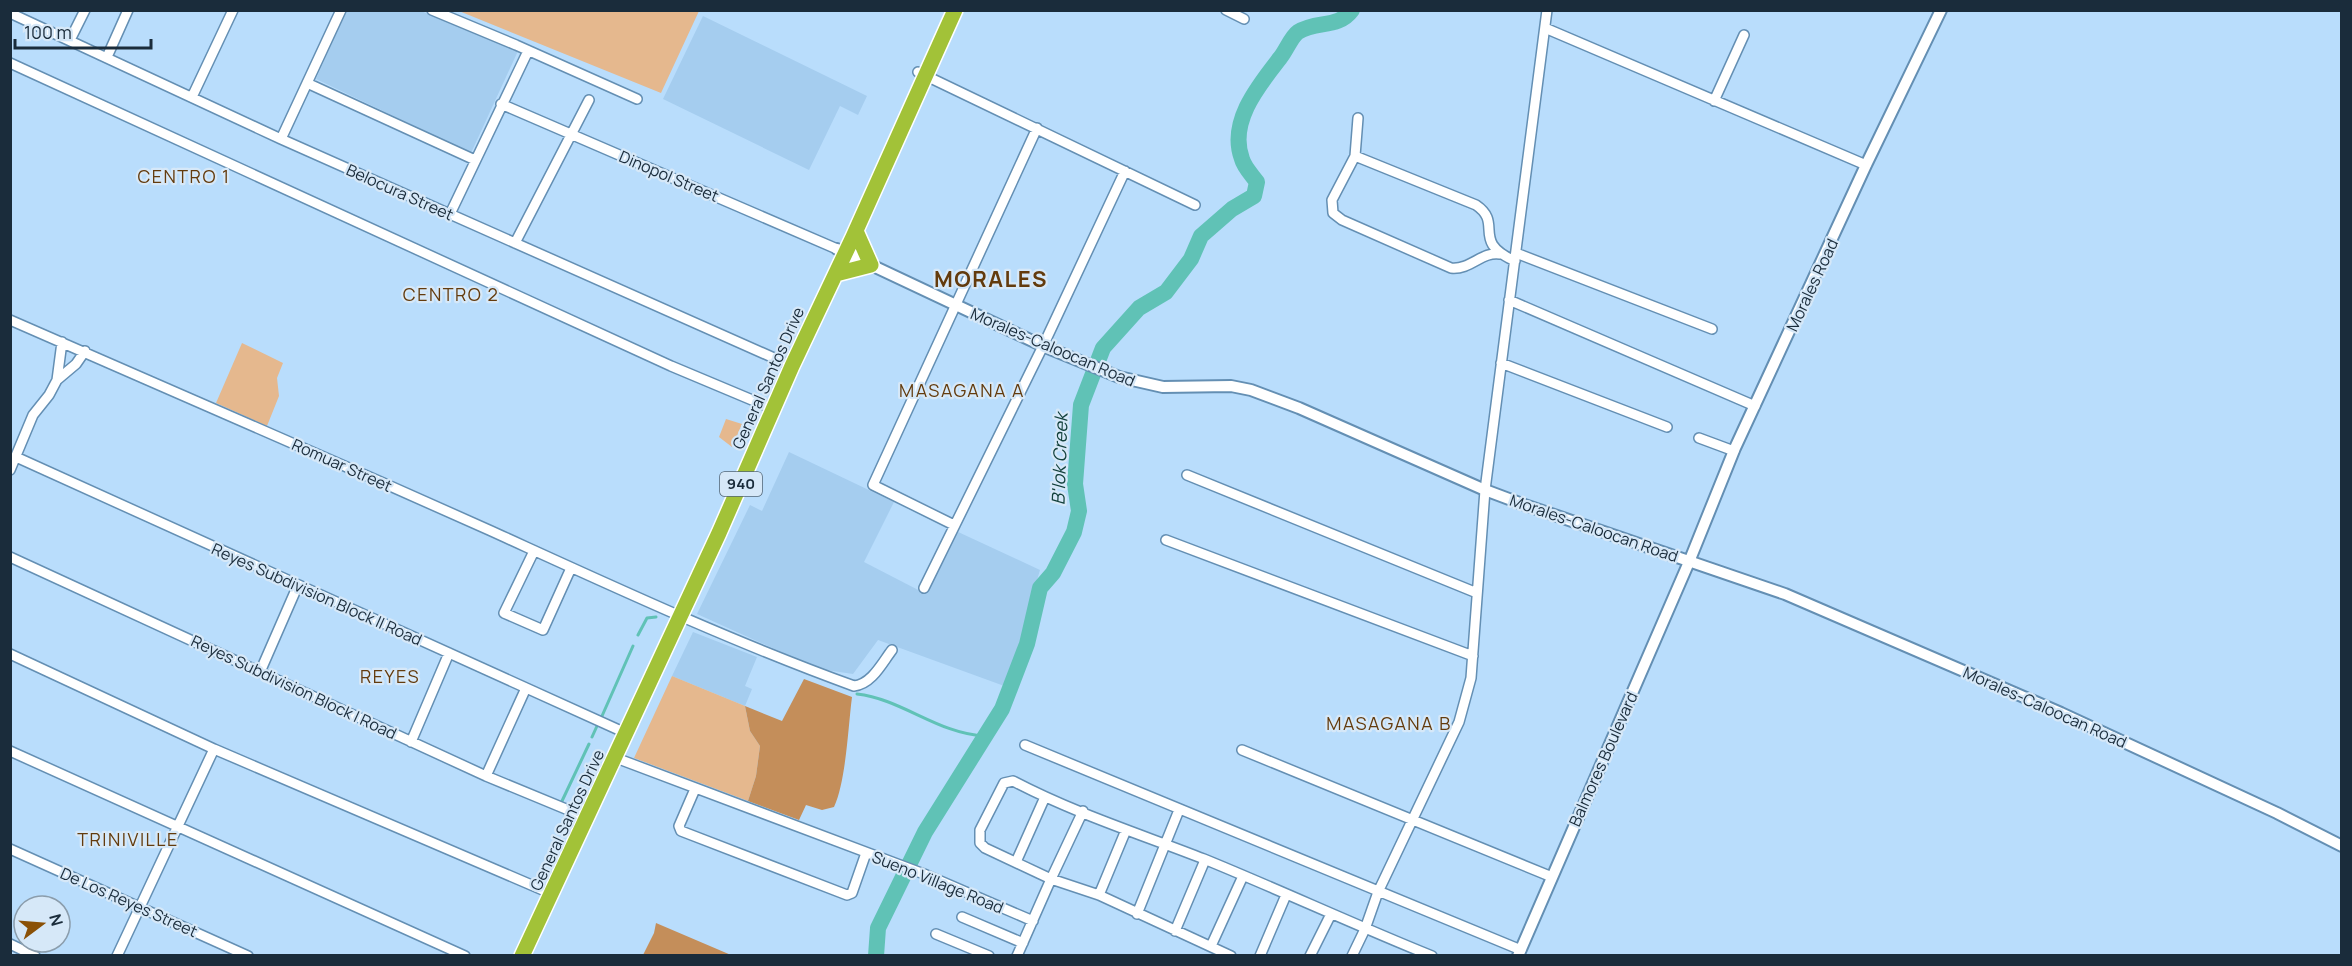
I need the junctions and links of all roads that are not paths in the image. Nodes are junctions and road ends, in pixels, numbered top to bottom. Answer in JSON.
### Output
{"nodes":[{"id":1,"x":85,"y":10,"type":"edge"},
{"id":2,"x":128,"y":10,"type":"edge"},
{"id":3,"x":233,"y":10,"type":"edge"},
{"id":4,"x":341,"y":10,"type":"edge"},
{"id":5,"x":432,"y":10,"type":"edge"},
{"id":6,"x":945,"y":10,"type":"edge"},
{"id":7,"x":955,"y":10,"type":"edge"},
{"id":8,"x":1226,"y":10,"type":"edge"},
{"id":9,"x":1548,"y":10,"type":"edge"},
{"id":10,"x":1941,"y":10,"type":"edge"},
{"id":11,"x":10,"y":13,"type":"edge"},
{"id":12,"x":1244,"y":19,"type":"dead end"},
{"id":13,"x":1545,"y":28,"type":"junction"},
{"id":14,"x":1744,"y":35,"type":"dead end"},
{"id":15,"x":70,"y":40,"type":"junction"},
{"id":16,"x":528,"y":51,"type":"junction"},
{"id":17,"x":107,"y":57,"type":"junction"},
{"id":18,"x":10,"y":63,"type":"edge"},
{"id":19,"x":922,"y":74,"type":"junction"},
{"id":20,"x":307,"y":83,"type":"junction"},
{"id":21,"x":192,"y":97,"type":"junction"},
{"id":22,"x":637,"y":99,"type":"dead end"},
{"id":23,"x":588,"y":100,"type":"dead end"},
{"id":24,"x":1714,"y":101,"type":"junction"},
{"id":25,"x":501,"y":104,"type":"junction"},
{"id":26,"x":1358,"y":118,"type":"dead end"},
{"id":27,"x":1037,"y":128,"type":"junction"},
{"id":28,"x":569,"y":135,"type":"junction"},
{"id":29,"x":281,"y":139,"type":"junction"},
{"id":30,"x":1355,"y":156,"type":"junction"},
{"id":31,"x":475,"y":160,"type":"junction"},
{"id":32,"x":1866,"y":165,"type":"junction"},
{"id":33,"x":1125,"y":171,"type":"junction"},
{"id":34,"x":1195,"y":205,"type":"dead end"},
{"id":35,"x":450,"y":214,"type":"junction"},
{"id":36,"x":856,"y":231,"type":"junction"},
{"id":37,"x":515,"y":243,"type":"junction"},
{"id":38,"x":842,"y":251,"type":"junction"},
{"id":39,"x":1500,"y":254,"type":"junction"},
{"id":40,"x":1515,"y":257,"type":"junction"},
{"id":41,"x":871,"y":265,"type":"junction"},
{"id":42,"x":836,"y":274,"type":"junction"},
{"id":43,"x":1509,"y":300,"type":"junction"},
{"id":44,"x":956,"y":306,"type":"junction"},
{"id":45,"x":10,"y":320,"type":"edge"},
{"id":46,"x":1712,"y":329,"type":"dead end"},
{"id":47,"x":62,"y":342,"type":"junction"},
{"id":48,"x":1043,"y":346,"type":"junction"},
{"id":49,"x":85,"y":351,"type":"junction"},
{"id":50,"x":1501,"y":363,"type":"junction"},
{"id":51,"x":788,"y":364,"type":"junction"},
{"id":52,"x":57,"y":380,"type":"junction"},
{"id":53,"x":764,"y":405,"type":"junction"},
{"id":54,"x":1755,"y":406,"type":"junction"},
{"id":55,"x":1667,"y":427,"type":"dead end"},
{"id":56,"x":1699,"y":438,"type":"dead end"},
{"id":57,"x":1734,"y":451,"type":"junction"},
{"id":58,"x":16,"y":457,"type":"junction"},
{"id":59,"x":10,"y":470,"type":"edge"},
{"id":60,"x":1187,"y":475,"type":"dead end"},
{"id":61,"x":1485,"y":490,"type":"junction"},
{"id":62,"x":954,"y":525,"type":"junction"},
{"id":63,"x":1166,"y":540,"type":"dead end"},
{"id":64,"x":534,"y":551,"type":"junction"},
{"id":65,"x":10,"y":557,"type":"edge"},
{"id":66,"x":1689,"y":562,"type":"junction"},
{"id":67,"x":571,"y":568,"type":"junction"},
{"id":68,"x":298,"y":585,"type":"junction"},
{"id":69,"x":924,"y":588,"type":"dead end"},
{"id":70,"x":1476,"y":593,"type":"junction"},
{"id":71,"x":677,"y":614,"type":"junction"},
{"id":72,"x":892,"y":650,"type":"dead end"},
{"id":73,"x":449,"y":653,"type":"junction"},
{"id":74,"x":10,"y":654,"type":"edge"},
{"id":75,"x":1473,"y":657,"type":"junction"},
{"id":76,"x":260,"y":672,"type":"junction"},
{"id":77,"x":526,"y":688,"type":"junction"},
{"id":78,"x":619,"y":730,"type":"junction"},
{"id":79,"x":411,"y":742,"type":"junction"},
{"id":80,"x":1025,"y":746,"type":"dead end"},
{"id":81,"x":214,"y":749,"type":"junction"},
{"id":82,"x":10,"y":750,"type":"edge"},
{"id":83,"x":1242,"y":750,"type":"dead end"},
{"id":84,"x":616,"y":758,"type":"junction"},
{"id":85,"x":486,"y":776,"type":"junction"},
{"id":86,"x":695,"y":789,"type":"junction"},
{"id":87,"x":1045,"y":797,"type":"junction"},
{"id":88,"x":1179,"y":810,"type":"junction"},
{"id":89,"x":1083,"y":811,"type":"junction"},
{"id":90,"x":578,"y":814,"type":"junction"},
{"id":91,"x":1413,"y":819,"type":"junction"},
{"id":92,"x":177,"y":827,"type":"junction"},
{"id":93,"x":1126,"y":830,"type":"junction"},
{"id":94,"x":1165,"y":844,"type":"junction"},
{"id":95,"x":2342,"y":846,"type":"edge"},
{"id":96,"x":10,"y":849,"type":"edge"},
{"id":97,"x":866,"y":853,"type":"junction"},
{"id":98,"x":1205,"y":860,"type":"junction"},
{"id":99,"x":1017,"y":862,"type":"junction"},
{"id":100,"x":1243,"y":876,"type":"junction"},
{"id":101,"x":1552,"y":877,"type":"junction"},
{"id":102,"x":1051,"y":879,"type":"junction"},
{"id":103,"x":543,"y":890,"type":"junction"},
{"id":104,"x":1378,"y":892,"type":"junction"},
{"id":105,"x":1286,"y":895,"type":"junction"},
{"id":106,"x":1099,"y":896,"type":"junction"},
{"id":107,"x":140,"y":906,"type":"junction"},
{"id":108,"x":1137,"y":914,"type":"junction"},
{"id":109,"x":1331,"y":914,"type":"junction"},
{"id":110,"x":962,"y":917,"type":"dead end"},
{"id":111,"x":1033,"y":921,"type":"junction"},
{"id":112,"x":1365,"y":929,"type":"junction"},
{"id":113,"x":1175,"y":931,"type":"junction"},
{"id":114,"x":936,"y":934,"type":"dead end"},
{"id":115,"x":1023,"y":943,"type":"junction"},
{"id":116,"x":10,"y":944,"type":"edge"},
{"id":117,"x":1211,"y":946,"type":"junction"},
{"id":118,"x":1407,"y":951,"type":"edge"},
{"id":119,"x":1519,"y":953,"type":"edge"},
{"id":120,"x":35,"y":956,"type":"edge"},
{"id":121,"x":117,"y":956,"type":"edge"},
{"id":122,"x":248,"y":956,"type":"edge"},
{"id":123,"x":465,"y":956,"type":"edge"},
{"id":124,"x":512,"y":956,"type":"edge"},
{"id":125,"x":522,"y":956,"type":"edge"},
{"id":126,"x":989,"y":956,"type":"edge"},
{"id":127,"x":1017,"y":956,"type":"edge"},
{"id":128,"x":1231,"y":956,"type":"edge"},
{"id":129,"x":1260,"y":956,"type":"edge"},
{"id":130,"x":1310,"y":956,"type":"edge"},
{"id":131,"x":1352,"y":956,"type":"edge"},
{"id":132,"x":1432,"y":956,"type":"edge"}],
"edges":[{"from":1,"to":15,"type":"street"},
{"from":2,"to":17,"type":"street"},
{"from":3,"to":21,"type":"street"},
{"from":4,"to":20,"type":"street"},
{"from":5,"to":16,"type":"street"},
{"from":6,"to":19,"type":"highway","name":"General Santos Drive","number":"940"},
{"from":7,"to":19,"type":"highway","name":"General Santos Drive","number":"940"},
{"from":8,"to":12,"type":"street"},
{"from":9,"to":13,"type":"street"},
{"from":10,"to":32,"type":"street","name":"Morales Road"},
{"from":11,"to":15,"type":"street","name":"Belocura Street"},
{"from":13,"to":24,"type":"street"},
{"from":13,"to":40,"type":"street"},
{"from":14,"to":24,"type":"street"},
{"from":15,"to":17,"type":"street","name":"Belocura Street"},
{"from":16,"to":22,"type":"street"},
{"from":16,"to":25,"type":"street"},
{"from":17,"to":21,"type":"street","name":"Belocura Street"},
{"from":18,"to":53,"type":"street"},
{"from":19,"to":27,"type":"street"},
{"from":19,"to":36,"type":"highway","name":"General Santos Drive","number":"940"},
{"from":19,"to":38,"type":"highway","name":"General Santos Drive","number":"940"},
{"from":20,"to":29,"type":"street"},
{"from":20,"to":31,"type":"street"},
{"from":21,"to":29,"type":"street","name":"Belocura Street"},
{"from":23,"to":28,"type":"street"},
{"from":24,"to":32,"type":"street"},
{"from":25,"to":28,"type":"street","name":"Dinopol Street"},
{"from":25,"to":31,"type":"street"},
{"from":26,"to":30,"type":"street"},
{"from":27,"to":33,"type":"street"},
{"from":27,"to":44,"type":"street"},
{"from":28,"to":37,"type":"street"},
{"from":28,"to":38,"type":"street","name":"Dinopol Street"},
{"from":29,"to":35,"type":"street","name":"Belocura Street"},
{"from":30,"to":39,"type":"street"},
{"from":30,"to":39,"type":"street"},
{"from":31,"to":35,"type":"street"},
{"from":32,"to":54,"type":"street","name":"Morales Road"},
{"from":33,"to":34,"type":"street"},
{"from":33,"to":48,"type":"street"},
{"from":35,"to":37,"type":"street","name":"Belocura Street"},
{"from":36,"to":38,"type":"highway","name":"General Santos Drive","number":"940"},
{"from":36,"to":41,"type":"highway"},
{"from":37,"to":51,"type":"street","name":"Belocura Street"},
{"from":38,"to":41,"type":"street","name":"Morales-Caloocan Road"},
{"from":38,"to":42,"type":"highway","name":"General Santos Drive","number":"940"},
{"from":38,"to":51,"type":"highway","name":"General Santos Drive","number":"940"},
{"from":39,"to":40,"type":"street"},
{"from":40,"to":43,"type":"street"},
{"from":40,"to":46,"type":"street"},
{"from":41,"to":42,"type":"highway"},
{"from":41,"to":44,"type":"street","name":"Morales-Caloocan Road"},
{"from":42,"to":51,"type":"highway","name":"General Santos Drive","number":"940"},
{"from":43,"to":50,"type":"street"},
{"from":43,"to":54,"type":"street"},
{"from":44,"to":48,"type":"street","name":"Morales-Caloocan Road"},
{"from":44,"to":62,"type":"street"},
{"from":45,"to":47,"type":"street","name":"Romuar Street"},
{"from":47,"to":49,"type":"street","name":"Romuar Street"},
{"from":47,"to":52,"type":"street"},
{"from":48,"to":61,"type":"street","name":"Morales-Caloocan Road"},
{"from":48,"to":62,"type":"street"},
{"from":49,"to":52,"type":"street"},
{"from":49,"to":64,"type":"street","name":"Romuar Street"},
{"from":50,"to":55,"type":"street"},
{"from":50,"to":61,"type":"street"},
{"from":51,"to":53,"type":"highway","name":"General Santos Drive","number":"940"},
{"from":51,"to":71,"type":"highway","name":"General Santos Drive","number":"940"},
{"from":52,"to":58,"type":"street"},
{"from":53,"to":71,"type":"highway","name":"General Santos Drive","number":"940"},
{"from":54,"to":57,"type":"street","name":"Morales Road"},
{"from":56,"to":57,"type":"street"},
{"from":57,"to":66,"type":"street","name":"Morales Road"},
{"from":58,"to":59,"type":"street"},
{"from":58,"to":68,"type":"street","name":"Reyes Subdivision Block II Road"},
{"from":60,"to":70,"type":"street"},
{"from":61,"to":66,"type":"street","name":"Morales-Caloocan Road"},
{"from":61,"to":70,"type":"street"},
{"from":62,"to":69,"type":"street"},
{"from":63,"to":75,"type":"street"},
{"from":64,"to":67,"type":"street","name":"Romuar Street"},
{"from":64,"to":67,"type":"street"},
{"from":65,"to":76,"type":"street","name":"Reyes Subdivision Block I Road"},
{"from":66,"to":95,"type":"street","name":"Morales-Caloocan Road"},
{"from":66,"to":101,"type":"street","name":"Balmores Boulevard"},
{"from":67,"to":71,"type":"street","name":"Romuar Street"},
{"from":68,"to":73,"type":"street","name":"Reyes Subdivision Block II Road"},
{"from":68,"to":76,"type":"street"},
{"from":70,"to":75,"type":"street"},
{"from":71,"to":72,"type":"street","name":"Romuar Street"},
{"from":71,"to":78,"type":"highway","name":"General Santos Drive","number":"940"},
{"from":71,"to":84,"type":"highway","name":"General Santos Drive","number":"940"},
{"from":73,"to":77,"type":"street","name":"Reyes Subdivision Block II Road"},
{"from":73,"to":79,"type":"street"},
{"from":74,"to":81,"type":"street"},
{"from":75,"to":91,"type":"street"},
{"from":76,"to":79,"type":"street","name":"Reyes Subdivision Block I Road"},
{"from":77,"to":78,"type":"street","name":"Reyes Subdivision Block II Road"},
{"from":77,"to":85,"type":"street"},
{"from":78,"to":90,"type":"highway","name":"General Santos Drive","number":"940"},
{"from":79,"to":85,"type":"street","name":"Reyes Subdivision Block I Road"},
{"from":80,"to":88,"type":"street"},
{"from":81,"to":92,"type":"street"},
{"from":81,"to":103,"type":"street"},
{"from":82,"to":92,"type":"street"},
{"from":83,"to":91,"type":"street"},
{"from":84,"to":86,"type":"street","name":"Sueno Village Road"},
{"from":84,"to":125,"type":"highway","name":"General Santos Drive","number":"940"},
{"from":85,"to":90,"type":"street","name":"Reyes Subdivision Block I Road"},
{"from":86,"to":97,"type":"street","name":"Sueno Village Road"},
{"from":86,"to":97,"type":"street"},
{"from":87,"to":89,"type":"street"},
{"from":87,"to":99,"type":"street"},
{"from":87,"to":99,"type":"street"},
{"from":88,"to":94,"type":"street"},
{"from":88,"to":104,"type":"street"},
{"from":89,"to":93,"type":"street"},
{"from":89,"to":102,"type":"street"},
{"from":90,"to":103,"type":"highway","name":"General Santos Drive","number":"940"},
{"from":91,"to":101,"type":"street"},
{"from":91,"to":104,"type":"street"},
{"from":92,"to":107,"type":"street"},
{"from":92,"to":123,"type":"street"},
{"from":93,"to":94,"type":"street"},
{"from":93,"to":106,"type":"street"},
{"from":94,"to":98,"type":"street"},
{"from":94,"to":108,"type":"street"},
{"from":96,"to":107,"type":"street","name":"De Los Reyes Street"},
{"from":97,"to":111,"type":"street","name":"Sueno Village Road"},
{"from":98,"to":100,"type":"street"},
{"from":98,"to":113,"type":"street"},
{"from":99,"to":102,"type":"street"},
{"from":100,"to":105,"type":"street"},
{"from":100,"to":117,"type":"street"},
{"from":101,"to":119,"type":"street","name":"Balmores Boulevard"},
{"from":102,"to":106,"type":"street"},
{"from":102,"to":111,"type":"street"},
{"from":103,"to":124,"type":"highway","name":"General Santos Drive","number":"940"},
{"from":104,"to":112,"type":"street"},
{"from":104,"to":119,"type":"street"},
{"from":105,"to":109,"type":"street"},
{"from":105,"to":129,"type":"street"},
{"from":106,"to":108,"type":"street"},
{"from":107,"to":121,"type":"street"},
{"from":107,"to":122,"type":"street","name":"De Los Reyes Street"},
{"from":108,"to":113,"type":"street"},
{"from":109,"to":112,"type":"street"},
{"from":109,"to":130,"type":"street"},
{"from":110,"to":115,"type":"street"},
{"from":111,"to":115,"type":"street"},
{"from":112,"to":118,"type":"street"},
{"from":112,"to":131,"type":"street"},
{"from":113,"to":117,"type":"street"},
{"from":114,"to":126,"type":"street"},
{"from":115,"to":127,"type":"street"},
{"from":116,"to":120,"type":"street"},
{"from":117,"to":128,"type":"street"},
{"from":118,"to":132,"type":"street"}]}
